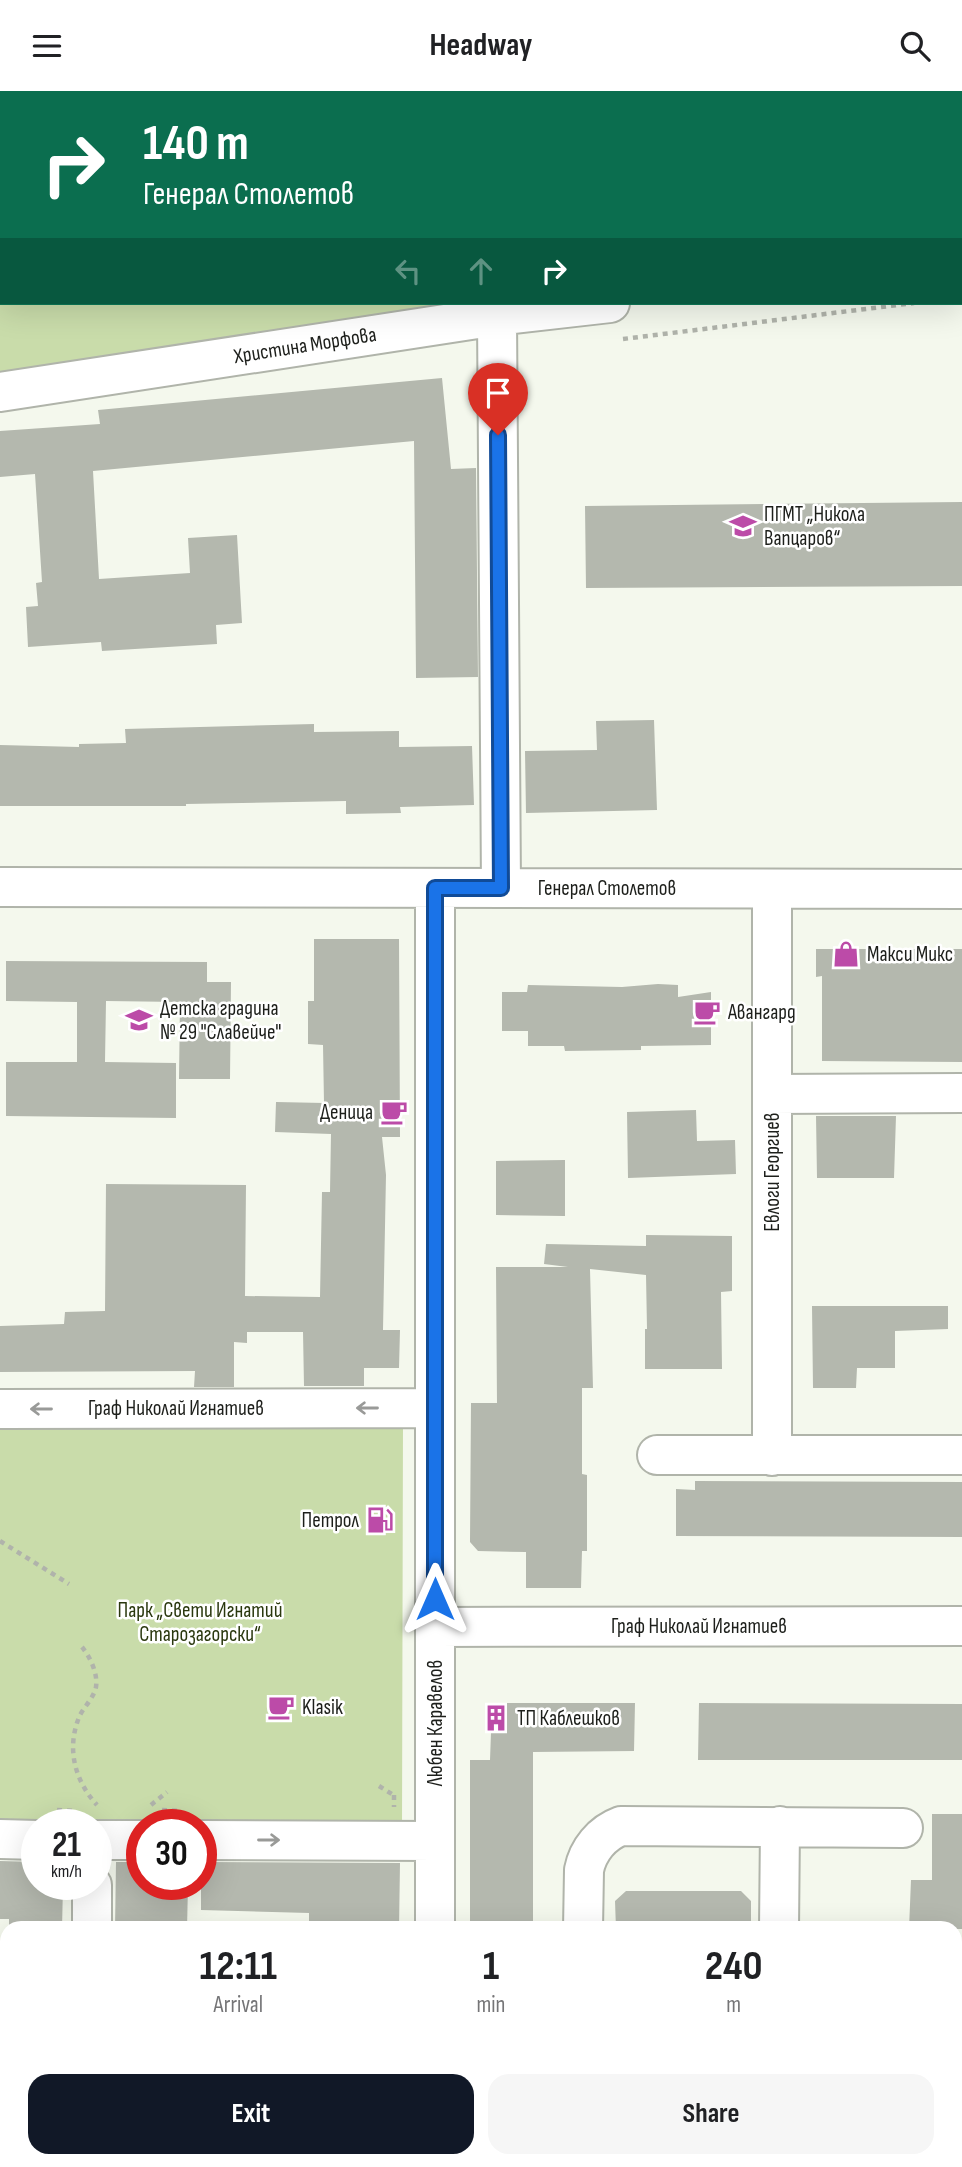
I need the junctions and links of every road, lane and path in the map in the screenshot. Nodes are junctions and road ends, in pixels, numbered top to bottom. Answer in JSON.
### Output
{"nodes":[{"id":1,"x":593,"y":305,"type":"edge"},
{"id":2,"x":898,"y":305,"type":"edge"},
{"id":3,"x":497,"y":316,"type":"junction"},
{"id":4,"x":618,"y":339,"type":"dead end"},
{"id":5,"x":0,"y":392,"type":"edge"},
{"id":6,"x":0,"y":887,"type":"edge"},
{"id":7,"x":435,"y":888,"type":"junction"},
{"id":8,"x":501,"y":888,"type":"junction"},
{"id":9,"x":772,"y":889,"type":"junction"},
{"id":10,"x":962,"y":889,"type":"edge"},
{"id":11,"x":962,"y":1093,"type":"edge"},
{"id":12,"x":772,"y":1094,"type":"junction"},
{"id":13,"x":435,"y":1408,"type":"junction"},
{"id":14,"x":0,"y":1409,"type":"edge"},
{"id":15,"x":657,"y":1455,"type":"dead end"},
{"id":16,"x":962,"y":1455,"type":"edge"},
{"id":17,"x":772,"y":1456,"type":"junction"},
{"id":18,"x":0,"y":1541,"type":"edge"},
{"id":19,"x":69,"y":1584,"type":"dead end"},
{"id":20,"x":962,"y":1626,"type":"edge"},
{"id":21,"x":435,"y":1627,"type":"junction"},
{"id":22,"x":82,"y":1647,"type":"dead end"},
{"id":23,"x":95,"y":1809,"type":"edge"},
{"id":24,"x":780,"y":1826,"type":"junction"},
{"id":25,"x":903,"y":1828,"type":"dead end"},
{"id":26,"x":0,"y":1839,"type":"edge"},
{"id":27,"x":21,"y":1840,"type":"edge"},
{"id":28,"x":217,"y":1840,"type":"edge"},
{"id":29,"x":435,"y":1841,"type":"junction"},
{"id":30,"x":92,"y":1900,"type":"edge"},
{"id":31,"x":92,"y":1921,"type":"edge"},
{"id":32,"x":435,"y":1921,"type":"edge"},
{"id":33,"x":583,"y":1921,"type":"edge"},
{"id":34,"x":779,"y":1921,"type":"edge"}],
"edges":[{"from":1,"to":3,"type":"street","name":"Христина Морфова"},
{"from":2,"to":4,"type":"path"},
{"from":3,"to":5,"type":"street","name":"Христина Морфова"},
{"from":3,"to":8,"type":"street"},
{"from":6,"to":7,"type":"street","name":"Генерал Столетов"},
{"from":7,"to":8,"type":"street","name":"Генерал Столетов"},
{"from":7,"to":13,"type":"street","name":"Любен Каравелов"},
{"from":8,"to":9,"type":"street","name":"Генерал Столетов"},
{"from":9,"to":10,"type":"street","name":"Генерал Столетов"},
{"from":9,"to":12,"type":"street","name":"Евлоги Георгиев"},
{"from":11,"to":12,"type":"street"},
{"from":12,"to":17,"type":"street","name":"Евлоги Георгиев"},
{"from":13,"to":14,"type":"street","name":"Граф Николай Игнатиев","one_way":true},
{"from":13,"to":21,"type":"street","name":"Любен Каравелов"},
{"from":15,"to":17,"type":"street"},
{"from":16,"to":17,"type":"street"},
{"from":18,"to":19,"type":"path"},
{"from":20,"to":21,"type":"street","name":"Граф Николай Игнатиев"},
{"from":21,"to":29,"type":"street","name":"Любен Каравелов"},
{"from":22,"to":23,"type":"path"},
{"from":24,"to":25,"type":"street"},
{"from":24,"to":33,"type":"street"},
{"from":24,"to":34,"type":"street"},
{"from":26,"to":27,"type":"street"},
{"from":28,"to":29,"type":"street","one_way":true},
{"from":29,"to":32,"type":"street","name":"Любен Каравелов"},
{"from":30,"to":31,"type":"street"}]}
